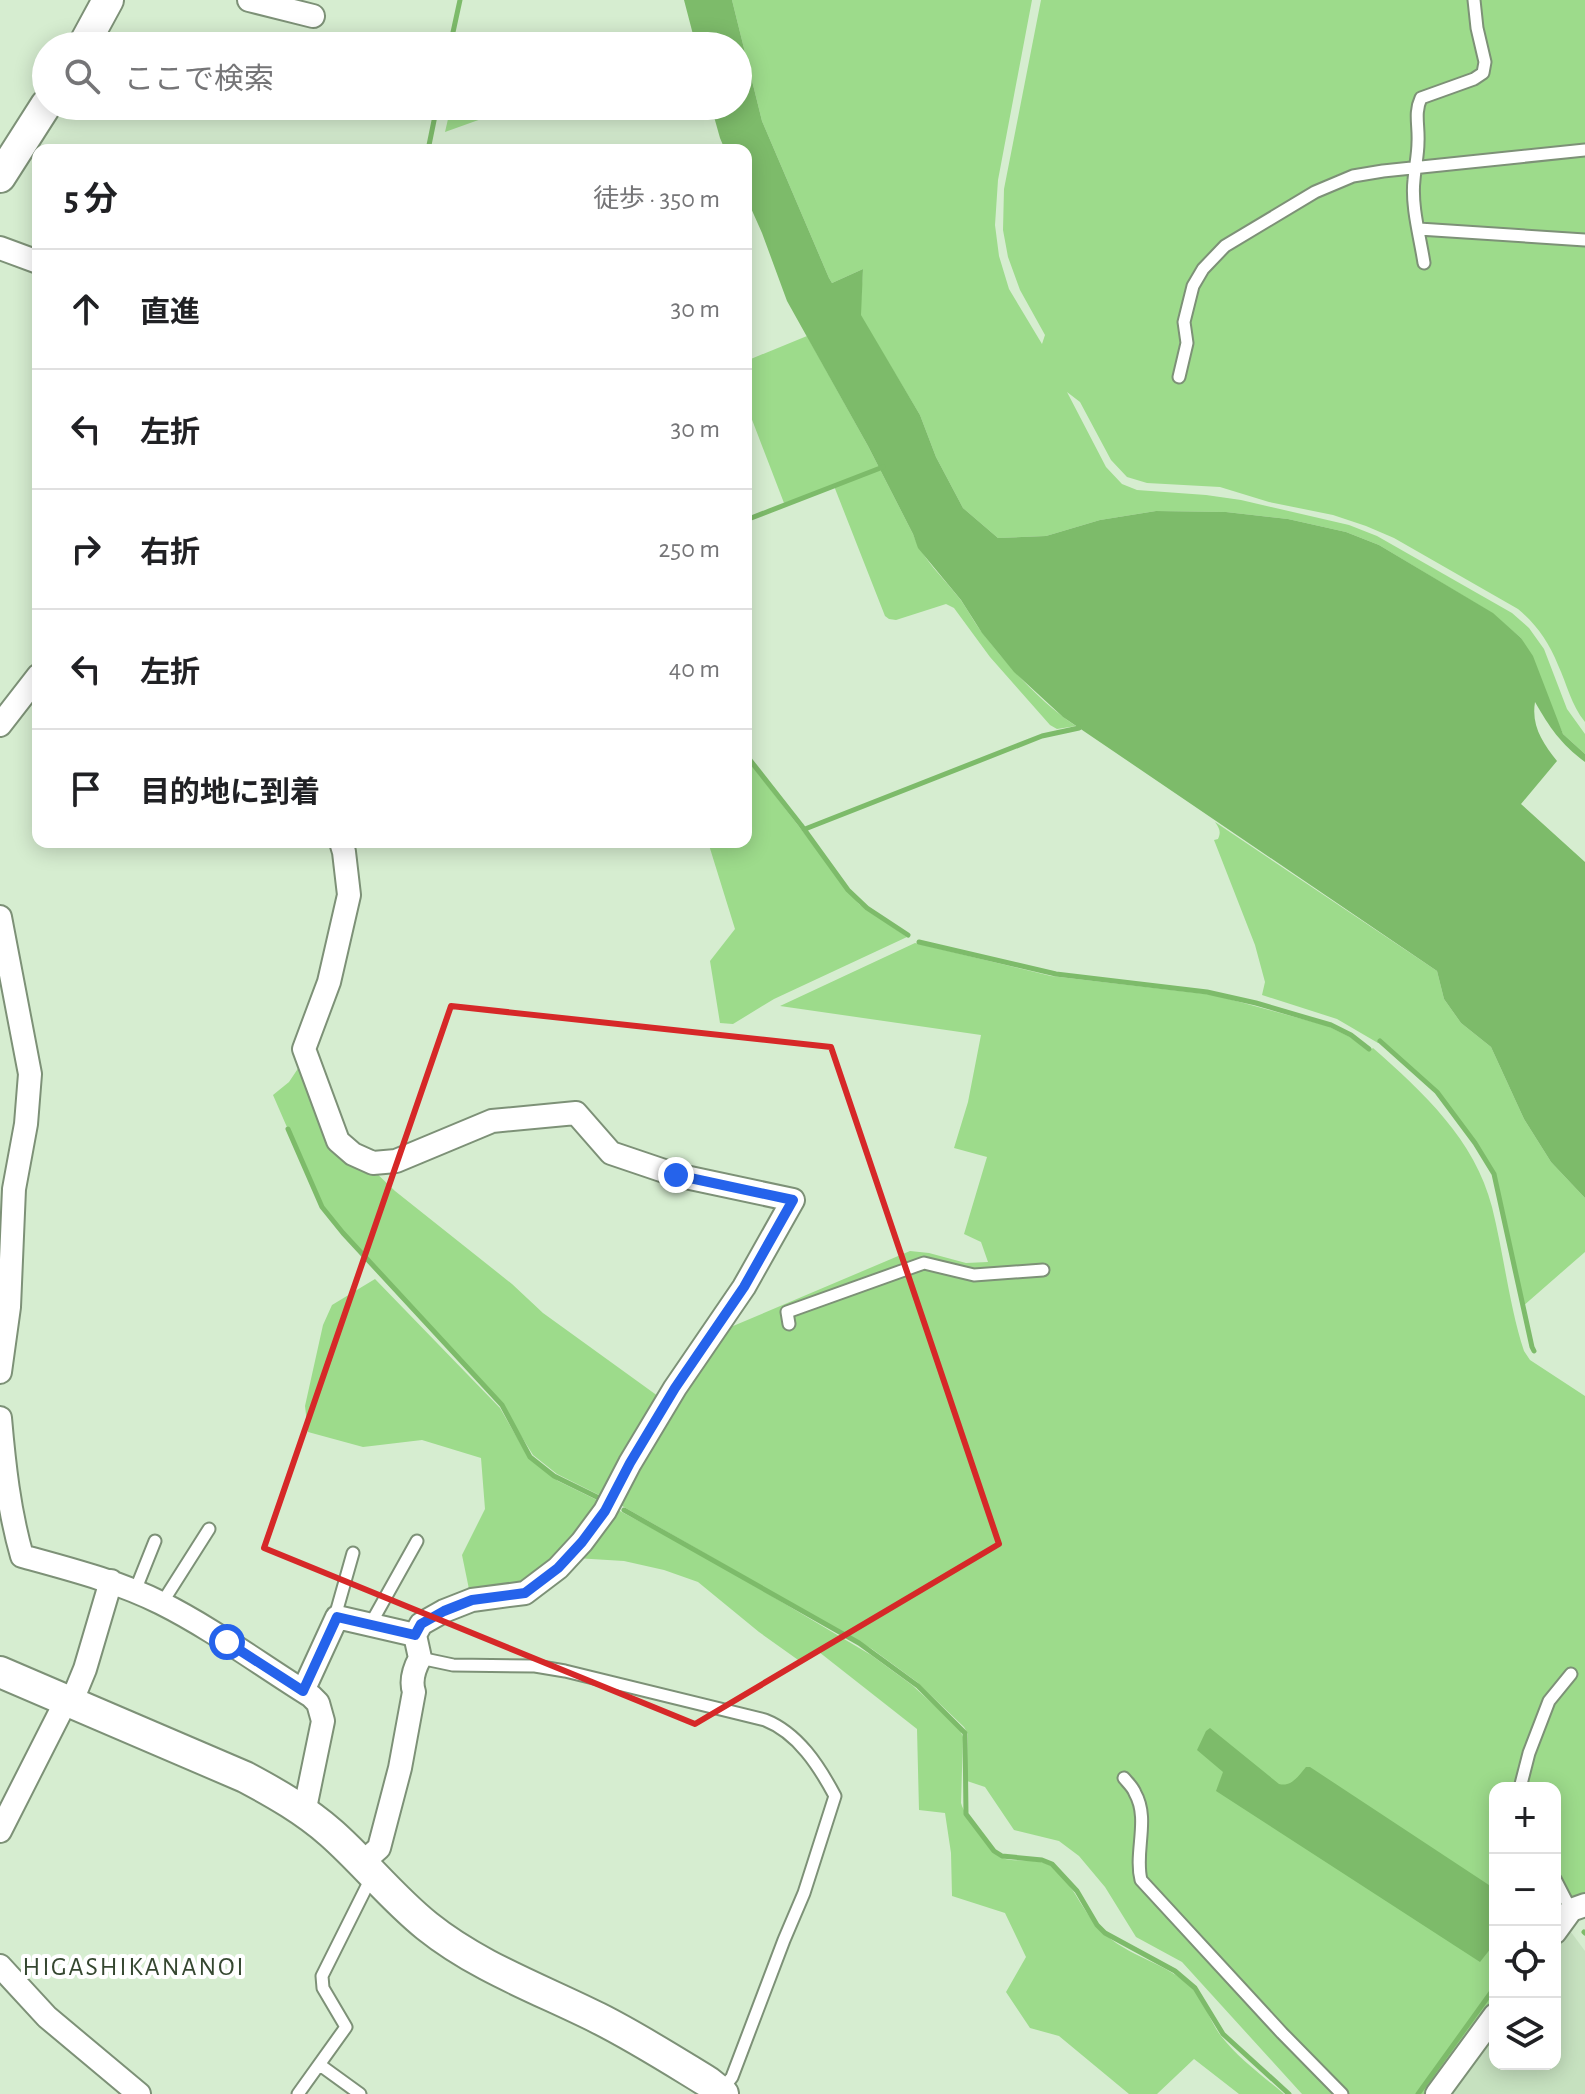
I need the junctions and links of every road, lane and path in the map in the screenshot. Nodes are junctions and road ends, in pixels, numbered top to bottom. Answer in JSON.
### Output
{"nodes":[{"id":1,"x":108,"y":0,"type":"edge"},
{"id":2,"x":249,"y":0,"type":"edge"},
{"id":3,"x":1474,"y":0,"type":"edge"},
{"id":4,"x":313,"y":16,"type":"dead end"},
{"id":5,"x":91,"y":32,"type":"edge"},
{"id":6,"x":36,"y":120,"type":"edge"},
{"id":7,"x":1585,"y":150,"type":"edge"},
{"id":8,"x":1417,"y":167,"type":"junction"},
{"id":9,"x":0,"y":177,"type":"edge"},
{"id":10,"x":1419,"y":229,"type":"junction"},
{"id":11,"x":1585,"y":240,"type":"edge"},
{"id":12,"x":0,"y":248,"type":"edge"},
{"id":13,"x":32,"y":260,"type":"edge"},
{"id":14,"x":1424,"y":263,"type":"dead end"},
{"id":15,"x":1179,"y":377,"type":"dead end"},
{"id":16,"x":32,"y":684,"type":"edge"},
{"id":17,"x":0,"y":725,"type":"edge"},
{"id":18,"x":343,"y":848,"type":"edge"},
{"id":19,"x":0,"y":917,"type":"edge"},
{"id":20,"x":1043,"y":1270,"type":"dead end"},
{"id":21,"x":789,"y":1324,"type":"dead end"},
{"id":22,"x":0,"y":1372,"type":"edge"},
{"id":23,"x":0,"y":1418,"type":"edge"},
{"id":24,"x":209,"y":1529,"type":"dead end"},
{"id":25,"x":155,"y":1541,"type":"dead end"},
{"id":26,"x":417,"y":1541,"type":"dead end"},
{"id":27,"x":353,"y":1553,"type":"dead end"},
{"id":28,"x":111,"y":1581,"type":"junction"},
{"id":29,"x":135,"y":1591,"type":"junction"},
{"id":30,"x":162,"y":1603,"type":"junction"},
{"id":31,"x":337,"y":1617,"type":"junction"},
{"id":32,"x":370,"y":1625,"type":"junction"},
{"id":33,"x":415,"y":1635,"type":"junction"},
{"id":34,"x":420,"y":1658,"type":"junction"},
{"id":35,"x":0,"y":1672,"type":"edge"},
{"id":36,"x":1571,"y":1674,"type":"dead end"},
{"id":37,"x":303,"y":1691,"type":"junction"},
{"id":38,"x":68,"y":1702,"type":"junction"},
{"id":39,"x":1124,"y":1778,"type":"dead end"},
{"id":40,"x":1522,"y":1782,"type":"edge"},
{"id":41,"x":304,"y":1813,"type":"junction"},
{"id":42,"x":0,"y":1831,"type":"edge"},
{"id":43,"x":368,"y":1870,"type":"junction"},
{"id":44,"x":1561,"y":1887,"type":"edge"},
{"id":45,"x":1578,"y":1908,"type":"edge"},
{"id":46,"x":1561,"y":1926,"type":"edge"},
{"id":47,"x":0,"y":1966,"type":"edge"},
{"id":48,"x":1489,"y":2023,"type":"edge"},
{"id":49,"x":320,"y":2065,"type":"junction"},
{"id":50,"x":722,"y":2092,"type":"edge"},
{"id":51,"x":139,"y":2094,"type":"edge"},
{"id":52,"x":298,"y":2094,"type":"edge"},
{"id":53,"x":360,"y":2094,"type":"edge"},
{"id":54,"x":1342,"y":2094,"type":"edge"},
{"id":55,"x":1437,"y":2094,"type":"edge"}],
"edges":[{"from":1,"to":5,"type":"street"},
{"from":2,"to":4,"type":"street"},
{"from":3,"to":8,"type":"lane"},
{"from":6,"to":9,"type":"street"},
{"from":7,"to":8,"type":"lane"},
{"from":8,"to":10,"type":"lane"},
{"from":8,"to":15,"type":"lane"},
{"from":10,"to":11,"type":"lane"},
{"from":10,"to":14,"type":"lane"},
{"from":12,"to":13,"type":"street"},
{"from":16,"to":17,"type":"street"},
{"from":18,"to":33,"type":"street"},
{"from":19,"to":22,"type":"street"},
{"from":20,"to":21,"type":"lane"},
{"from":23,"to":28,"type":"street"},
{"from":24,"to":30,"type":"lane"},
{"from":25,"to":29,"type":"lane"},
{"from":26,"to":32,"type":"lane"},
{"from":27,"to":31,"type":"lane"},
{"from":28,"to":29,"type":"street"},
{"from":28,"to":38,"type":"street"},
{"from":29,"to":30,"type":"street"},
{"from":30,"to":37,"type":"street"},
{"from":31,"to":32,"type":"street"},
{"from":31,"to":37,"type":"street"},
{"from":32,"to":33,"type":"street"},
{"from":33,"to":34,"type":"street"},
{"from":34,"to":43,"type":"street"},
{"from":34,"to":50,"type":"lane"},
{"from":35,"to":38,"type":"street"},
{"from":36,"to":40,"type":"lane"},
{"from":37,"to":41,"type":"street"},
{"from":38,"to":41,"type":"street"},
{"from":38,"to":42,"type":"street"},
{"from":39,"to":54,"type":"lane"},
{"from":41,"to":43,"type":"street"},
{"from":43,"to":49,"type":"lane"},
{"from":43,"to":50,"type":"street"},
{"from":44,"to":45,"type":"lane"},
{"from":45,"to":46,"type":"street"},
{"from":47,"to":51,"type":"street"},
{"from":48,"to":55,"type":"street"},
{"from":49,"to":52,"type":"lane"},
{"from":49,"to":53,"type":"lane"}]}
